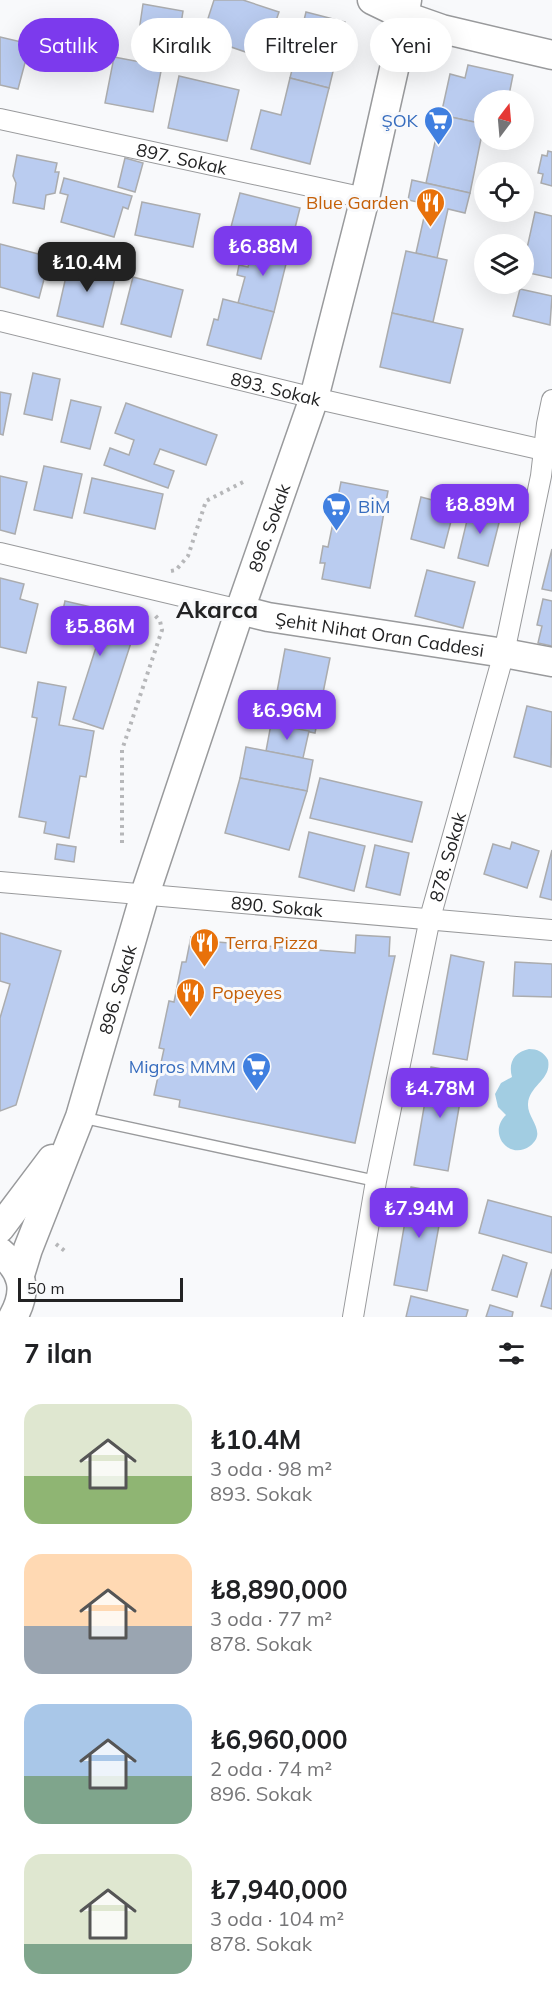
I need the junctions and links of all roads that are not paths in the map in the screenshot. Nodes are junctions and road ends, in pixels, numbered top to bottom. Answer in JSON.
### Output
{"nodes":[{"id":1,"x":372,"y":0,"type":"edge"},
{"id":2,"x":406,"y":8,"type":"edge"},
{"id":3,"x":552,"y":55,"type":"edge"},
{"id":4,"x":0,"y":119,"type":"edge"},
{"id":5,"x":365,"y":198,"type":"junction"},
{"id":6,"x":0,"y":321,"type":"edge"},
{"id":7,"x":314,"y":398,"type":"junction"},
{"id":8,"x":552,"y":400,"type":"edge"},
{"id":9,"x":549,"y":451,"type":"edge"},
{"id":10,"x":0,"y":553,"type":"edge"},
{"id":11,"x":240,"y":610,"type":"junction"},
{"id":12,"x":504,"y":653,"type":"junction"},
{"id":13,"x":552,"y":662,"type":"edge"},
{"id":14,"x":0,"y":882,"type":"edge"},
{"id":15,"x":145,"y":894,"type":"junction"},
{"id":16,"x":430,"y":918,"type":"junction"},
{"id":17,"x":552,"y":930,"type":"edge"},
{"id":18,"x":80,"y":1117,"type":"junction"},
{"id":19,"x":376,"y":1181,"type":"junction"},
{"id":20,"x":0,"y":1228,"type":"edge"},
{"id":21,"x":0,"y":1252,"type":"edge"},
{"id":22,"x":20,"y":1275,"type":"junction"},
{"id":23,"x":19,"y":1313,"type":"edge"},
{"id":24,"x":353,"y":1317,"type":"edge"}],
"edges":[{"from":1,"to":2,"type":"street"},
{"from":2,"to":3,"type":"street"},
{"from":2,"to":5,"type":"street","name":"896. Sokak"},
{"from":4,"to":5,"type":"street","name":"897. Sokak"},
{"from":5,"to":7,"type":"street","name":"896. Sokak"},
{"from":6,"to":7,"type":"street","name":"893. Sokak"},
{"from":7,"to":9,"type":"street","name":"893. Sokak"},
{"from":7,"to":11,"type":"street","name":"896. Sokak"},
{"from":8,"to":9,"type":"street","name":"878. Sokak"},
{"from":9,"to":12,"type":"street","name":"878. Sokak"},
{"from":10,"to":11,"type":"street","name":"Şehit Nihat Oran Caddesi"},
{"from":11,"to":12,"type":"street","name":"Şehit Nihat Oran Caddesi"},
{"from":11,"to":15,"type":"street","name":"896. Sokak"},
{"from":12,"to":13,"type":"street","name":"Şehit Nihat Oran Caddesi"},
{"from":12,"to":16,"type":"street","name":"878. Sokak"},
{"from":14,"to":15,"type":"street","name":"890. Sokak"},
{"from":15,"to":16,"type":"street","name":"890. Sokak"},
{"from":15,"to":18,"type":"street","name":"896. Sokak"},
{"from":16,"to":17,"type":"street","name":"890. Sokak"},
{"from":16,"to":19,"type":"street","name":"878. Sokak"},
{"from":18,"to":19,"type":"lane"},
{"from":18,"to":20,"type":"street","name":"896. Sokak"},
{"from":18,"to":22,"type":"street","name":"896. Sokak"},
{"from":19,"to":24,"type":"street","name":"878. Sokak"},
{"from":21,"to":22,"type":"street"},
{"from":22,"to":23,"type":"street","name":"896. Sokak"}]}
